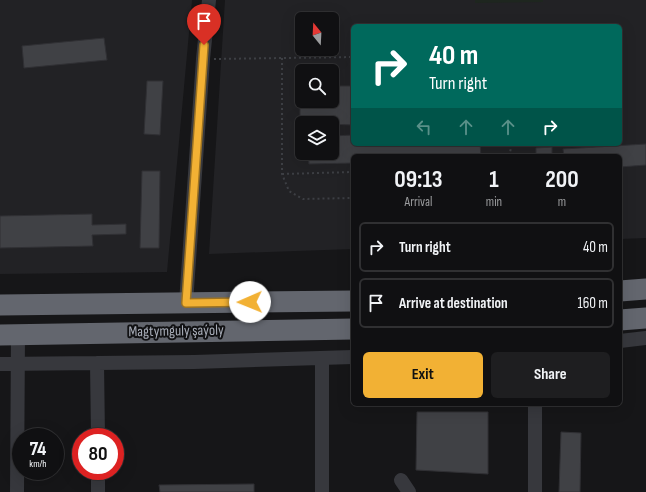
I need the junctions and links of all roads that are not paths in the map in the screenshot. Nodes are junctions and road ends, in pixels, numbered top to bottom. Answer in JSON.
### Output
{"nodes":[{"id":1,"x":209,"y":0,"type":"edge"},
{"id":2,"x":646,"y":289,"type":"edge"},
{"id":3,"x":622,"y":291,"type":"edge"},
{"id":4,"x":349,"y":301,"type":"edge"},
{"id":5,"x":186,"y":303,"type":"junction"},
{"id":6,"x":0,"y":305,"type":"edge"},
{"id":7,"x":646,"y":318,"type":"edge"},
{"id":8,"x":622,"y":320,"type":"edge"},
{"id":9,"x":348,"y":329,"type":"edge"},
{"id":10,"x":9,"y":334,"type":"edge"},
{"id":11,"x":646,"y":338,"type":"edge"},
{"id":12,"x":622,"y":341,"type":"edge"},
{"id":13,"x":351,"y":357,"type":"edge"},
{"id":14,"x":322,"y":358,"type":"junction"},
{"id":15,"x":97,"y":363,"type":"junction"},
{"id":16,"x":0,"y":364,"type":"edge"},
{"id":17,"x":18,"y":364,"type":"junction"},
{"id":18,"x":535,"y":406,"type":"edge"},
{"id":19,"x":98,"y":428,"type":"edge"},
{"id":20,"x":98,"y":480,"type":"edge"},
{"id":21,"x":400,"y":480,"type":"dead end"},
{"id":22,"x":18,"y":492,"type":"edge"},
{"id":23,"x":98,"y":492,"type":"edge"},
{"id":24,"x":322,"y":492,"type":"edge"},
{"id":25,"x":408,"y":492,"type":"edge"},
{"id":26,"x":535,"y":492,"type":"edge"}],
"edges":[{"from":1,"to":5,"type":"street"},
{"from":2,"to":3,"type":"highway"},
{"from":4,"to":5,"type":"highway","name":"Magtymguly şaýoly"},
{"from":4,"to":9,"type":"highway"},
{"from":5,"to":6,"type":"highway","name":"Magtymguly şaýoly"},
{"from":7,"to":8,"type":"highway"},
{"from":9,"to":10,"type":"highway","name":"Magtymguly şaýoly"},
{"from":10,"to":17,"type":"street"},
{"from":11,"to":12,"type":"street"},
{"from":13,"to":14,"type":"street"},
{"from":14,"to":15,"type":"street"},
{"from":14,"to":24,"type":"street"},
{"from":15,"to":17,"type":"street"},
{"from":15,"to":19,"type":"street"},
{"from":16,"to":17,"type":"street"},
{"from":17,"to":22,"type":"street"},
{"from":18,"to":26,"type":"street"},
{"from":20,"to":23,"type":"street"},
{"from":21,"to":25,"type":"street"}]}
